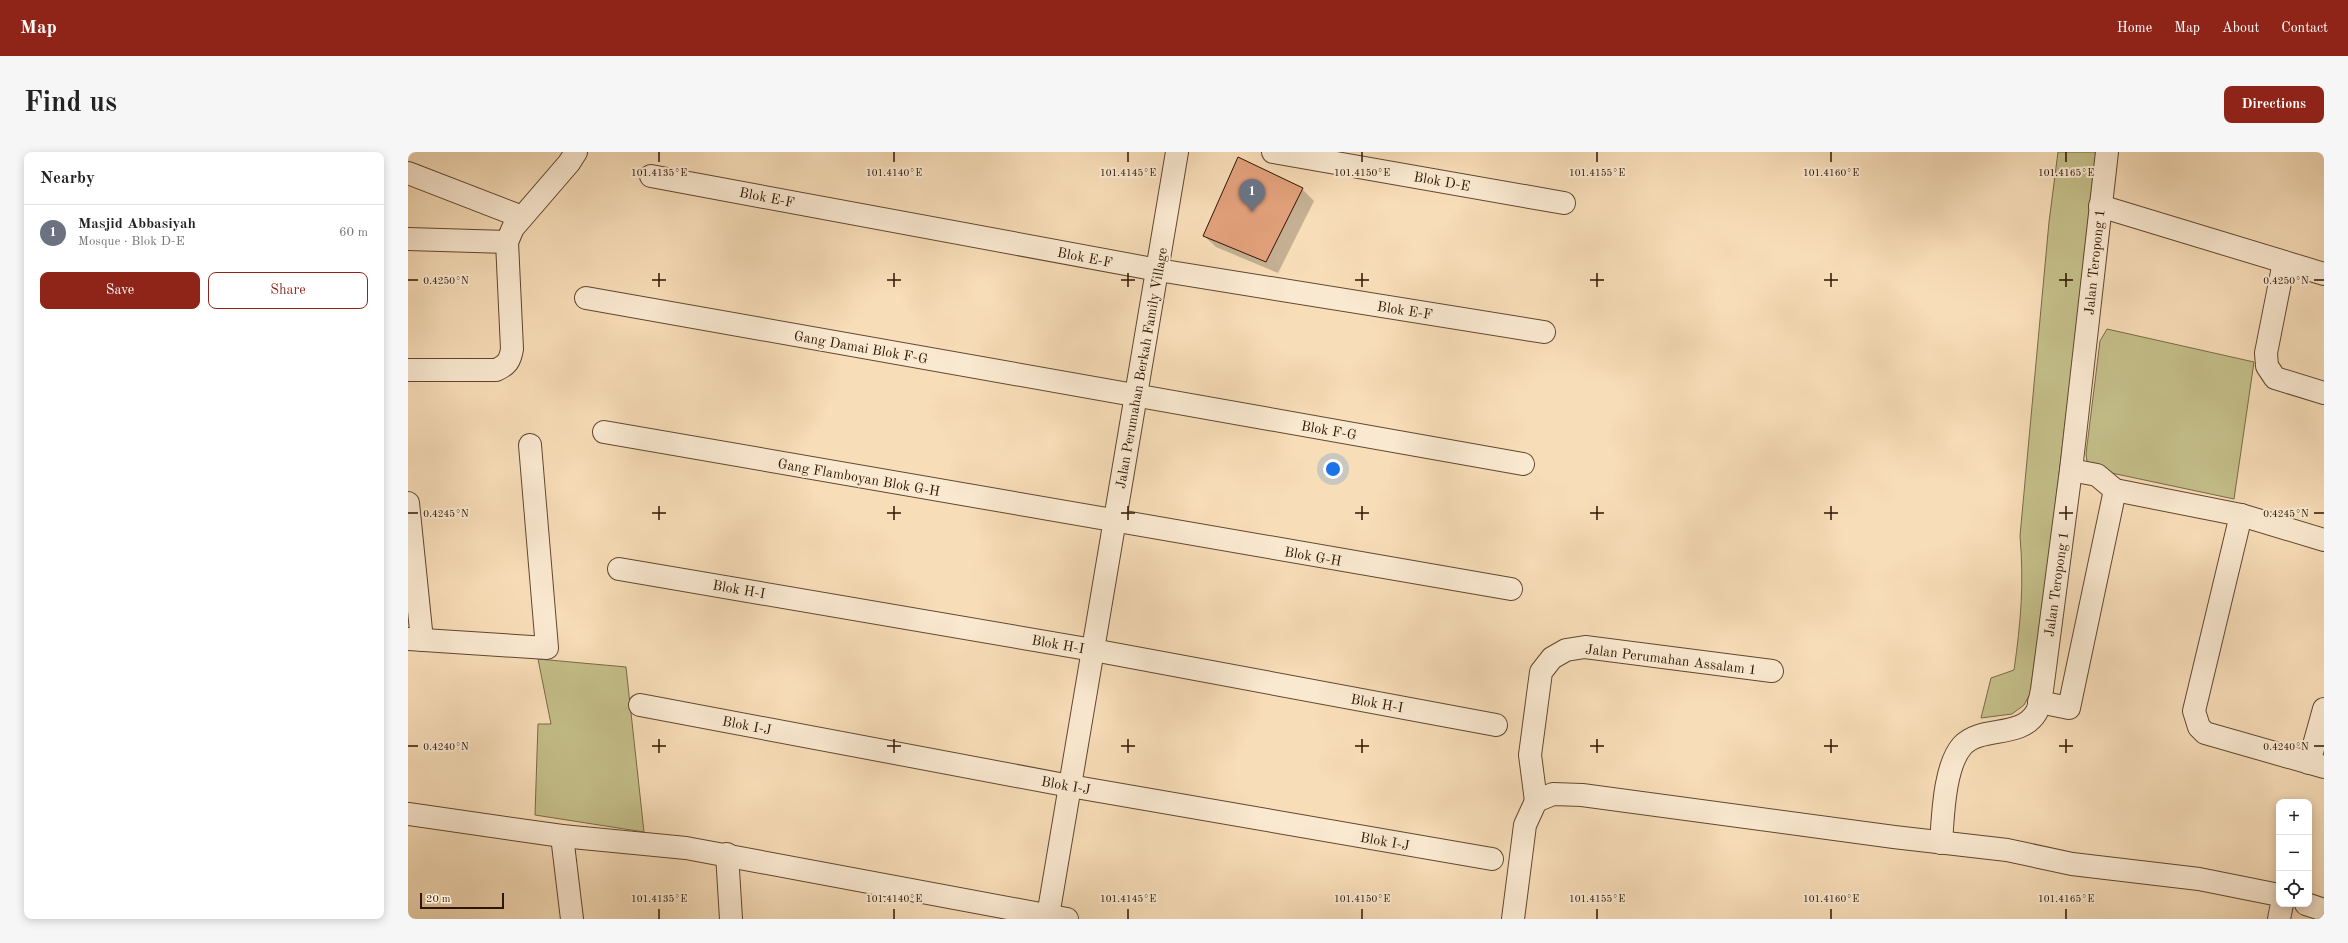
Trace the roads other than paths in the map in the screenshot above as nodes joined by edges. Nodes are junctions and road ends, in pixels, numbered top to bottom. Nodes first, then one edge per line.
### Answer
1 (576, 152) edge
2 (1177, 152) edge
3 (1273, 152) edge
4 (2107, 152) edge
5 (408, 173) edge
6 (651, 176) dead end
7 (1564, 202) dead end
8 (2100, 206) junction
9 (522, 217) junction
10 (408, 239) edge
11 (507, 242) junction
12 (2284, 262) junction
13 (1158, 270) junction
14 (2324, 274) edge
15 (586, 298) dead end
16 (1544, 332) dead end
17 (408, 370) edge
18 (2324, 393) edge
19 (1136, 396) junction
20 (604, 432) dead end
21 (530, 445) dead end
22 (1523, 464) dead end
23 (2071, 470) junction
24 (2116, 490) junction
25 (408, 508) edge
26 (2241, 515) junction
27 (1115, 522) junction
28 (2324, 540) edge
29 (619, 569) dead end
30 (1511, 589) dead end
31 (415, 640) edge
32 (1093, 650) junction
33 (1772, 671) dead end
34 (2039, 702) junction
35 (640, 705) dead end
36 (2324, 709) edge
37 (1496, 725) dead end
38 (2317, 765) edge
39 (1070, 786) junction
40 (1536, 800) junction
41 (408, 814) edge
42 (562, 836) junction
43 (1941, 843) junction
44 (727, 854) junction
45 (1492, 859) dead end
46 (2276, 894) edge
47 (2312, 906) edge
48 (2281, 907) edge
49 (2324, 910) edge
50 (1057, 918) edge
51 (572, 919) edge
52 (730, 919) edge
53 (1513, 919) edge
54 (2279, 919) edge

1 - 9 street
2 - 13 street, Jalan Perumahan Berkah Family Village
3 - 7 street, Blok D-E
4 - 8 street, Jalan Teropong 1
5 - 9 street
6 - 13 street, Blok E-F
8 - 12 street
8 - 23 street, Jalan Teropong 1
9 - 11 street
10 - 11 street
11 - 17 street
12 - 14 street
12 - 18 street
13 - 16 street, Blok E-F
13 - 19 street, Jalan Perumahan Berkah Family Village
15 - 19 street, Gang Damai Blok F-G
19 - 22 street, Blok F-G
19 - 27 street, Jalan Perumahan Berkah Family Village
20 - 27 street, Gang Flamboyan Blok G-H
21 - 31 street
23 - 24 street
23 - 34 street, Jalan Teropong 1
24 - 26 street
24 - 34 street
25 - 31 street
26 - 28 street
26 - 38 street
27 - 30 street, Blok G-H
27 - 32 street, Jalan Perumahan Berkah Family Village
29 - 32 street, Blok H-I
32 - 37 street, Blok H-I
32 - 39 street, Jalan Perumahan Berkah Family Village
33 - 40 street, Jalan Perumahan Assalam 1
34 - 43 street, Jalan Teropong 1
35 - 39 street, Blok I-J
36 - 38 street
39 - 45 street, Blok I-J
39 - 50 street, Jalan Perumahan Berkah Family Village
40 - 43 street
40 - 53 street
41 - 42 street
42 - 44 street
42 - 51 street
43 - 46 street
44 - 50 street
44 - 52 street
47 - 49 street
48 - 54 street

